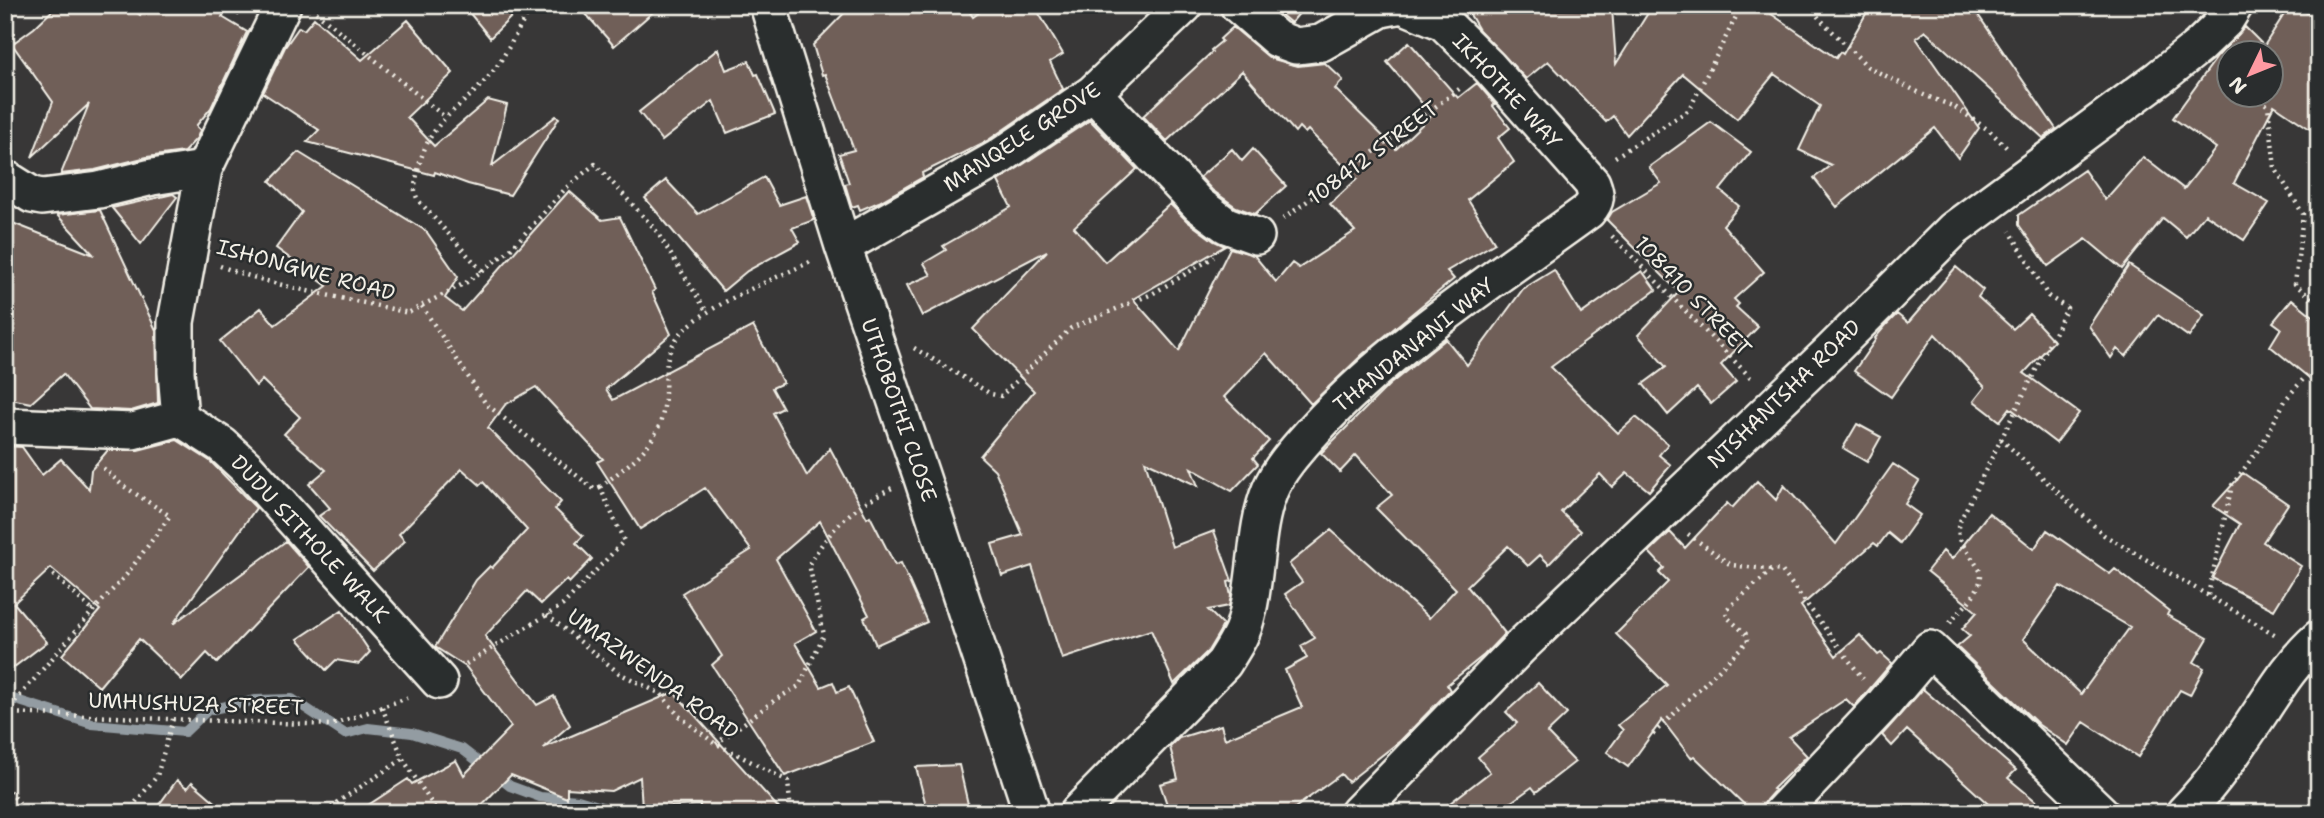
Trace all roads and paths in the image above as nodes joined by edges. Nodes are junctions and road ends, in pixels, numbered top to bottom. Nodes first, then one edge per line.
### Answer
1 (283, 5) edge
2 (307, 5) edge
3 (534, 5) edge
4 (1185, 5) edge
5 (1238, 5) edge
6 (1742, 5) edge
7 (1810, 5) edge
8 (2235, 5) edge
9 (771, 7) edge
10 (1489, 67) junction
11 (1093, 93) junction
12 (2268, 108) edge
13 (445, 117) junction
14 (204, 169) junction
15 (2032, 171) junction
16 (1586, 176) junction
17 (5, 178) edge
18 (1992, 201) junction
19 (1588, 211) junction
20 (1256, 236) junction
21 (843, 246) junction
22 (189, 254) junction
23 (482, 271) junction
24 (2319, 305) edge
25 (422, 306) junction
26 (707, 312) junction
27 (913, 347) dead end
28 (2319, 361) edge
29 (1775, 403) junction
30 (180, 418) junction
31 (5, 426) edge
32 (71, 428) junction
33 (2001, 439) junction
34 (921, 475) junction
35 (600, 486) junction
36 (1667, 507) junction
37 (1773, 569) junction
38 (53, 575) dead end
39 (2208, 595) junction
40 (93, 611) junction
41 (547, 615) junction
42 (2311, 645) edge
43 (1930, 649) junction
44 (439, 681) junction
45 (1883, 705) junction
46 (382, 707) junction
47 (6, 713) edge
48 (173, 719) junction
49 (1653, 734) dead end
50 (716, 744) junction
51 (403, 759) junction
52 (5, 786) edge
53 (28, 813) edge
54 (127, 813) edge
55 (327, 813) edge
56 (439, 813) edge
57 (791, 813) edge
58 (1032, 813) edge
59 (1077, 813) edge
60 (1358, 813) edge
61 (1781, 813) edge
62 (2101, 813) edge
63 (2184, 813) edge

1 - 14 street
2 - 13 path
3 - 13 path
4 - 11 street, MANQELE GROVE
5 - 10 street, IKHOTHE WAY
6 - 16 path
7 - 15 path
8 - 15 street, NTSHANTSHA ROAD
9 - 21 street, UTHOBOTHI CLOSE
10 - 16 street, IKHOTHE WAY
10 - 20 path, 108412 STREET
11 - 20 street
11 - 21 street, MANQELE GROVE
12 - 24 path
13 - 23 path
14 - 17 street
14 - 22 street
15 - 18 street, NTSHANTSHA ROAD
16 - 19 street
18 - 29 street, NTSHANTSHA ROAD
18 - 33 path
19 - 29 path, 108410 STREET
19 - 59 street, THANDANANI WAY
20 - 27 path, 108412 STREET
21 - 26 path
21 - 34 street, UTHOBOTHI CLOSE
22 - 25 path, ISHONGWE ROAD
22 - 30 street
23 - 25 path, ISHONGWE ROAD
23 - 26 path, ISHONGWE ROAD
25 - 35 path
26 - 35 path
28 - 39 path
29 - 36 street, NTSHANTSHA ROAD
30 - 32 street
30 - 44 street, DUDU SITHOLE WALK
31 - 32 street
32 - 40 path
33 - 39 path
33 - 43 path
34 - 50 path
34 - 58 street, UTHOBOTHI CLOSE
35 - 41 path, UMHUSHUZA STREET
36 - 37 path
36 - 60 street, NTSHANTSHA ROAD
37 - 45 path
37 - 49 path
38 - 40 path
39 - 42 path
40 - 47 path
41 - 44 path, UMHUSHUZA STREET
41 - 50 path, UMAZWENDA ROAD
42 - 63 street
43 - 45 street
43 - 62 street
44 - 46 path, UMHUSHUZA STREET
45 - 61 street
46 - 48 path, UMHUSHUZA STREET
46 - 51 path
47 - 48 path, UMHUSHUZA STREET
48 - 54 path
50 - 57 path, UMAZWENDA ROAD
51 - 55 path
51 - 56 path
52 - 53 path

